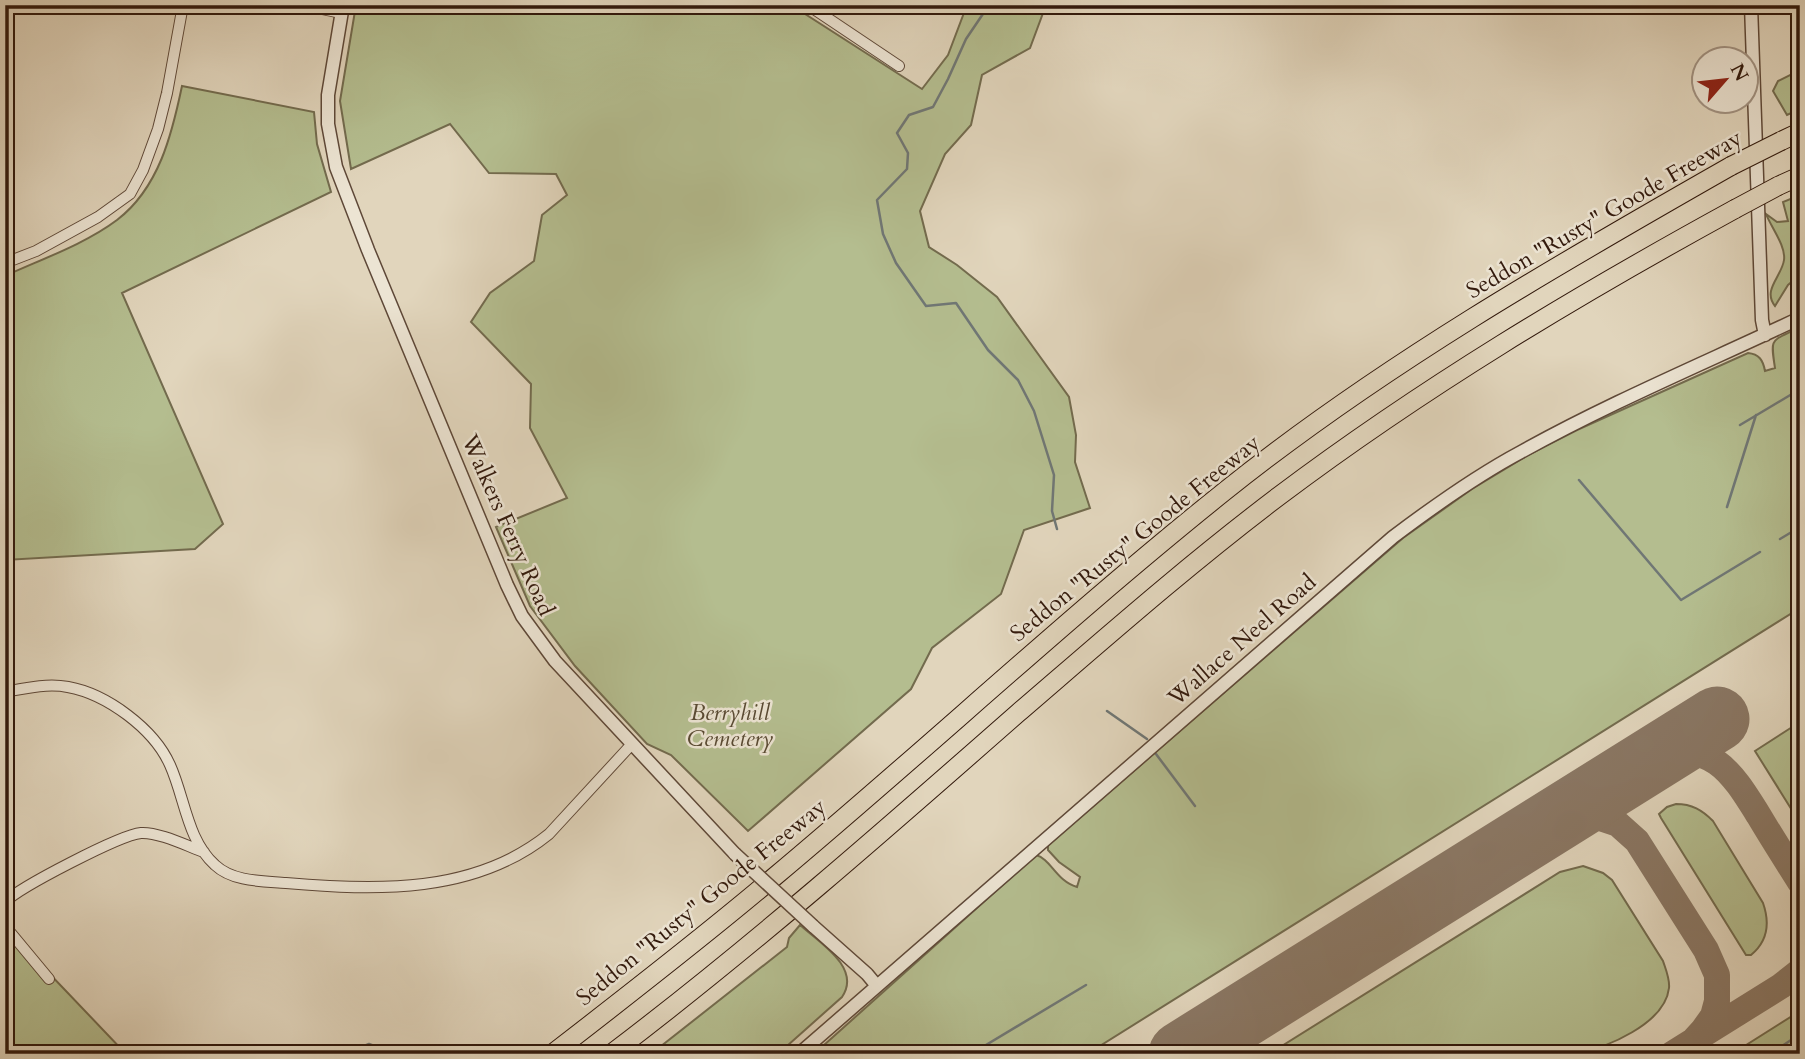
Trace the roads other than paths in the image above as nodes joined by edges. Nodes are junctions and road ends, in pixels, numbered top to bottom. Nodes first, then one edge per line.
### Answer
1 (183, 5) edge
2 (303, 5) edge
3 (808, 5) edge
4 (1751, 5) edge
5 (342, 9) edge
6 (899, 66) dead end
7 (1800, 132) edge
8 (1800, 176) edge
9 (5, 262) edge
10 (1800, 318) edge
11 (1765, 335) junction
12 (5, 692) edge
13 (631, 745) junction
14 (204, 852) junction
15 (5, 902) edge
16 (5, 926) edge
17 (49, 979) dead end
18 (877, 986) junction
19 (552, 1054) edge
20 (611, 1054) edge
21 (799, 1054) edge

1 - 9 street
2 - 5 street
3 - 6 street
4 - 11 street
5 - 13 street, Walkers Ferry Road
7 - 19 highway, Seddon "Rusty" Goode Freeway, bridge
8 - 20 highway, bridge
10 - 11 street, Wallace Neel Road
11 - 18 street, Wallace Neel Road
12 - 14 street
13 - 14 street
13 - 18 street, Walkers Ferry Road, bridge
14 - 15 street
16 - 17 street
18 - 21 street, Wallace Neel Road

